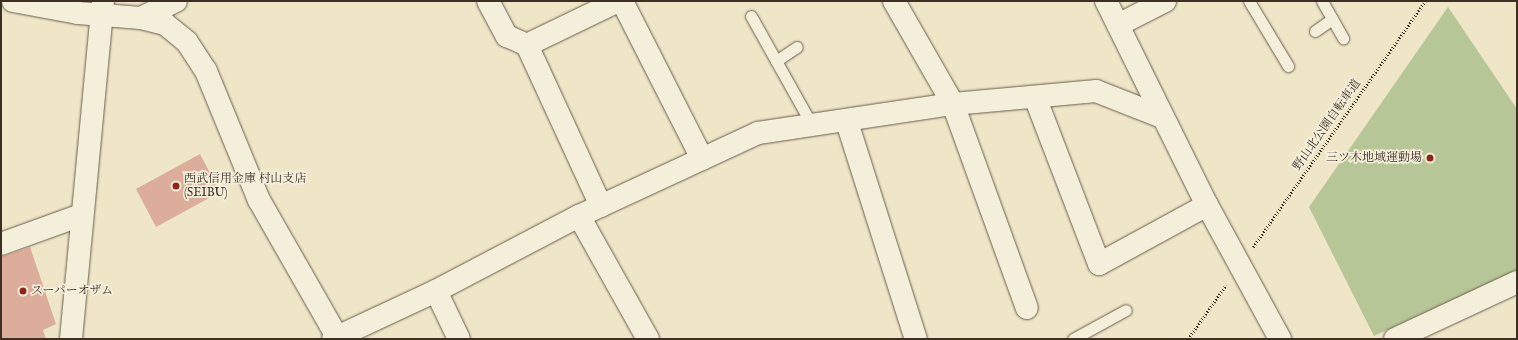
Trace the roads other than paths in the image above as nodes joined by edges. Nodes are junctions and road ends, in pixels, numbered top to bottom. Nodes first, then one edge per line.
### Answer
1 (13, 1) edge
2 (176, 1) edge
3 (488, 1) edge
4 (618, 1) edge
5 (622, 1) edge
6 (894, 1) edge
7 (1106, 1) edge
8 (1165, 1) edge
9 (1248, 1) edge
10 (1322, 1) edge
11 (103, 7) edge
12 (752, 16) dead end
13 (141, 18) junction
14 (1332, 19) junction
15 (1118, 25) junction
16 (1315, 31) dead end
17 (1343, 38) dead end
18 (527, 45) junction
19 (797, 47) dead end
20 (776, 61) junction
21 (1288, 66) dead end
22 (1035, 97) junction
23 (952, 104) junction
24 (1162, 117) junction
25 (847, 122) junction
26 (812, 125) junction
27 (702, 159) junction
28 (1207, 205) junction
29 (601, 206) junction
30 (81, 216) junction
31 (579, 216) junction
32 (1, 244) edge
33 (1517, 282) edge
34 (436, 291) junction
35 (1026, 308) dead end
36 (1126, 310) dead end
37 (335, 338) edge
38 (71, 339) edge
39 (459, 339) edge
40 (648, 339) edge
41 (916, 339) edge
42 (1073, 339) edge
43 (1280, 339) edge
44 (1395, 339) edge

1 - 11 street
2 - 13 street
3 - 18 street
4 - 18 street
5 - 27 street
6 - 23 street
7 - 15 street
8 - 15 street
9 - 21 lane
10 - 14 lane
11 - 13 street
11 - 30 street
12 - 20 lane
13 - 37 street
14 - 16 lane
14 - 17 lane
15 - 24 street
18 - 29 street
19 - 20 lane
20 - 26 lane
22 - 23 street
22 - 24 street
22 - 28 street
23 - 25 street
23 - 35 street
24 - 28 street
25 - 26 street
25 - 41 street
26 - 27 street
27 - 29 street
28 - 43 street
29 - 31 street
30 - 32 street
30 - 38 street
31 - 34 street
31 - 40 street
33 - 44 street
34 - 37 street
34 - 39 street
36 - 42 lane

